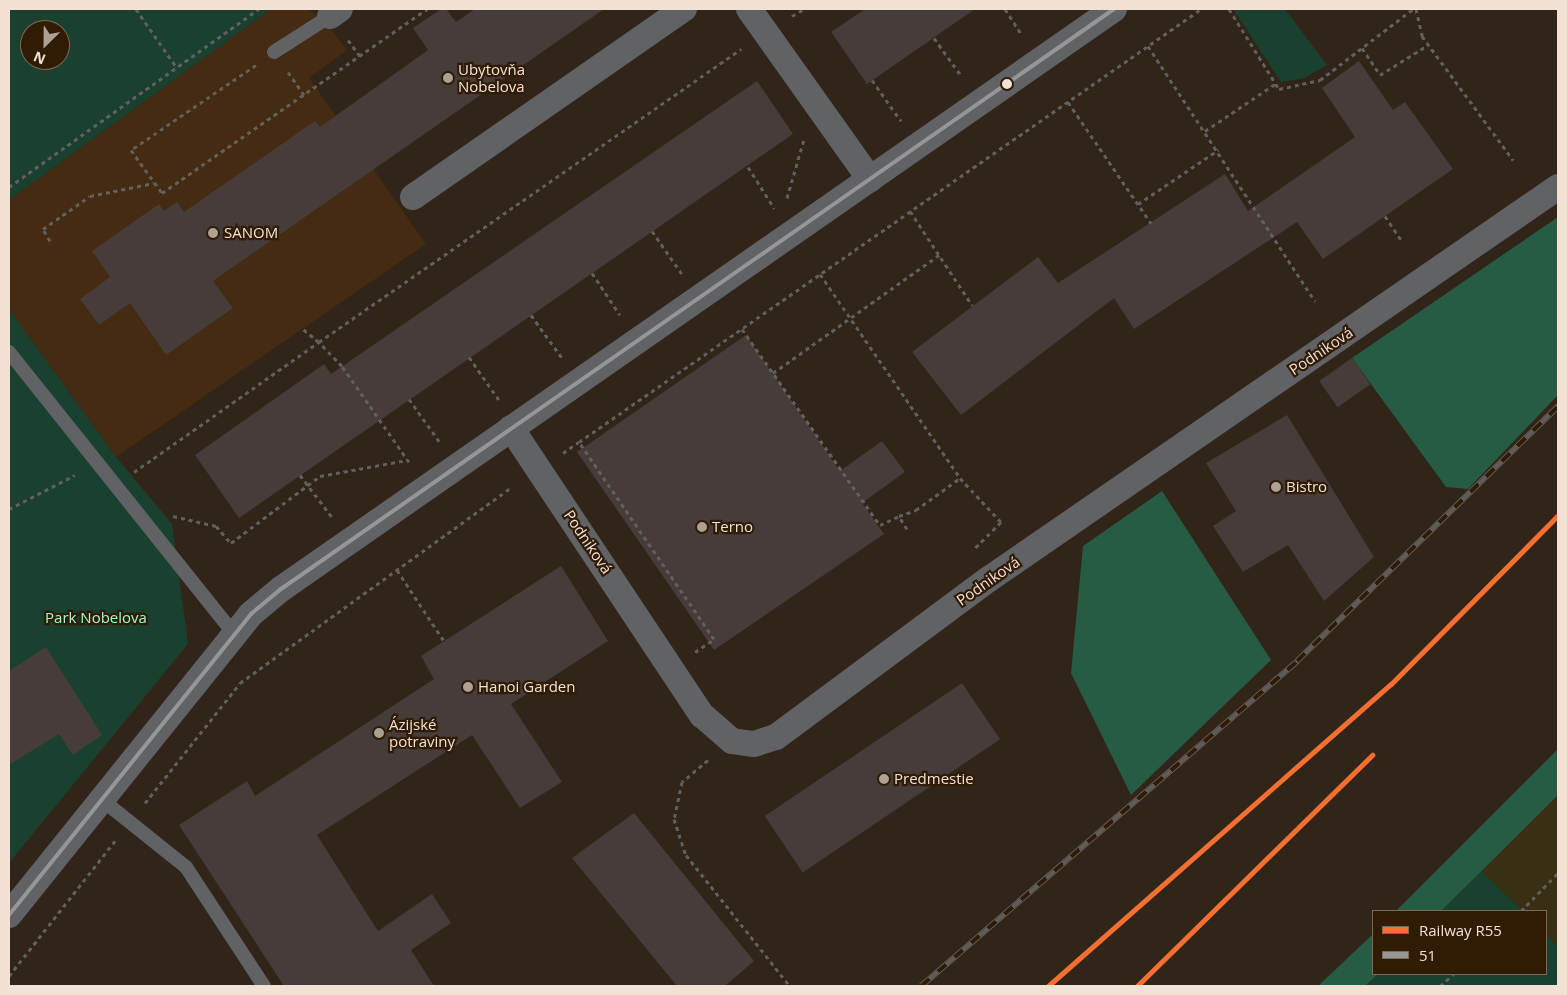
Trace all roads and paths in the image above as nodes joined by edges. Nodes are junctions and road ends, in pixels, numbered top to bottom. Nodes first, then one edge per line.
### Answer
1 (136, 9) edge
2 (259, 9) edge
3 (427, 9) edge
4 (749, 9) edge
5 (1005, 9) edge
6 (1114, 9) edge
7 (1201, 9) edge
8 (1229, 9) edge
9 (1414, 9) edge
10 (335, 12) edge
11 (668, 13) edge
12 (766, 32) junction
13 (934, 38) dead end
14 (1026, 40) dead end
15 (1428, 45) junction
16 (1148, 46) junction
17 (1362, 48) junction
18 (274, 52) junction
19 (177, 68) junction
20 (872, 80) dead end
21 (965, 82) dead end
22 (1275, 84) junction
23 (304, 95) junction
24 (1068, 102) junction
25 (906, 127) dead end
26 (1205, 131) junction
27 (804, 139) dead end
28 (1218, 150) junction
29 (1513, 160) dead end
30 (748, 167) dead end
31 (870, 179) junction
32 (154, 183) junction
33 (9, 187) edge
34 (1558, 187) edge
35 (413, 197) dead end
36 (786, 204) dead end
37 (1138, 204) junction
38 (910, 212) junction
39 (1385, 216) dead end
40 (779, 217) dead end
41 (1151, 223) dead end
42 (652, 231) dead end
43 (1401, 240) dead end
44 (50, 241) dead end
45 (940, 255) junction
46 (592, 273) dead end
47 (820, 274) junction
48 (685, 279) dead end
49 (1315, 301) dead end
50 (972, 305) dead end
51 (531, 315) dead end
52 (850, 318) junction
53 (623, 320) dead end
54 (303, 329) dead end
55 (742, 329) junction
56 (319, 342) junction
57 (9, 352) edge
58 (469, 357) dead end
59 (565, 362) dead end
60 (773, 373) junction
61 (409, 399) dead end
62 (507, 416) junction
63 (579, 442) junction
64 (443, 448) dead end
65 (407, 460) junction
66 (98, 464) junction
67 (414, 469) dead end
68 (539, 469) junction
69 (300, 475) dead end
70 (960, 478) junction
71 (115, 485) junction
72 (308, 486) junction
73 (132, 506) junction
74 (9, 509) edge
75 (899, 516) junction
76 (338, 525) dead end
77 (907, 529) dead end
78 (973, 551) dead end
79 (397, 570) junction
80 (236, 636) junction
81 (714, 639) dead end
82 (444, 641) dead end
83 (240, 682) dead end
84 (732, 741) junction
85 (101, 799) junction
86 (1558, 873) edge
87 (1522, 910) edge
88 (9, 915) edge
89 (1453, 975) edge
90 (264, 986) edge
91 (790, 986) edge
92 (1440, 986) edge

1 - 19 path
2 - 19 path
3 - 23 path
4 - 12 street
5 - 14 path
6 - 31 street
7 - 16 path
8 - 22 path
9 - 15 path
9 - 17 path
10 - 18 lane
11 - 35 street
12 - 31 street
12 - 56 path
13 - 21 path
15 - 17 path
15 - 29 path
16 - 24 path
16 - 26 path
17 - 22 path
18 - 23 path
18 - 32 path
19 - 33 path
20 - 25 path
22 - 26 path
23 - 32 path
24 - 37 path
24 - 38 path
26 - 28 path
27 - 36 path
28 - 37 path
28 - 49 path
30 - 40 path
31 - 62 street
32 - 44 path
34 - 84 street, Podniková
37 - 41 path
38 - 45 path
38 - 47 path
39 - 43 path
42 - 48 path
45 - 50 path
45 - 52 path
46 - 53 path
47 - 52 path
47 - 55 path
51 - 59 path
52 - 60 path
52 - 70 path
54 - 56 path
55 - 60 path
55 - 63 path
56 - 65 path
56 - 71 path
57 - 66 lane
58 - 62 path
60 - 75 path
61 - 64 path
62 - 68 street, Podniková
62 - 80 street
63 - 68 path
63 - 81 path
65 - 67 path
65 - 72 path
66 - 71 lane
66 - 74 path
68 - 79 path
68 - 84 street, Podniková
69 - 72 path
70 - 75 path
70 - 78 path
71 - 73 lane
72 - 73 path
72 - 76 path
73 - 80 lane
75 - 77 path
79 - 82 path
79 - 83 path
80 - 85 street
84 - 91 path
85 - 88 street
85 - 90 lane
86 - 87 path
89 - 92 path

